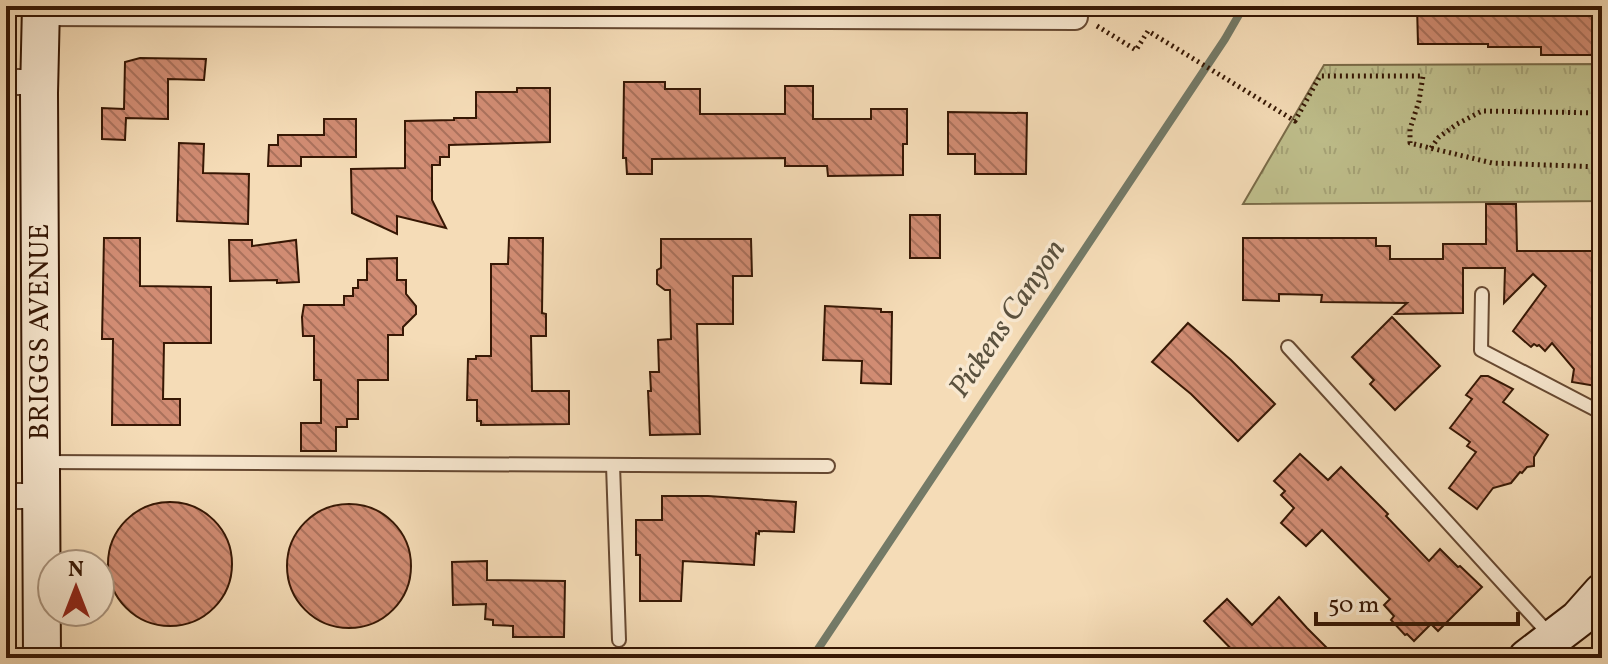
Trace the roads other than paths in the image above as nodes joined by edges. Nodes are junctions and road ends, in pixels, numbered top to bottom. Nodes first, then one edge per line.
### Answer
1 (41, 10) edge
2 (616, 11) edge
3 (1075, 17) road end
4 (22, 82) edge
5 (1482, 294) dead end
6 (1288, 347) dead end
7 (1602, 413) edge
8 (613, 465) junction
9 (828, 466) dead end
10 (41, 479) junction
11 (6, 496) edge
12 (1602, 592) edge
13 (619, 640) dead end
14 (1540, 648) edge
15 (42, 658) edge

1 - 2 street
1 - 4 street, BRIGGS AVENUE
2 - 3 street
4 - 10 street, BRIGGS AVENUE
5 - 7 lane
6 - 14 lane
8 - 9 lane
8 - 10 lane
8 - 13 lane
10 - 11 street
10 - 15 street, BRIGGS AVENUE
12 - 14 street

